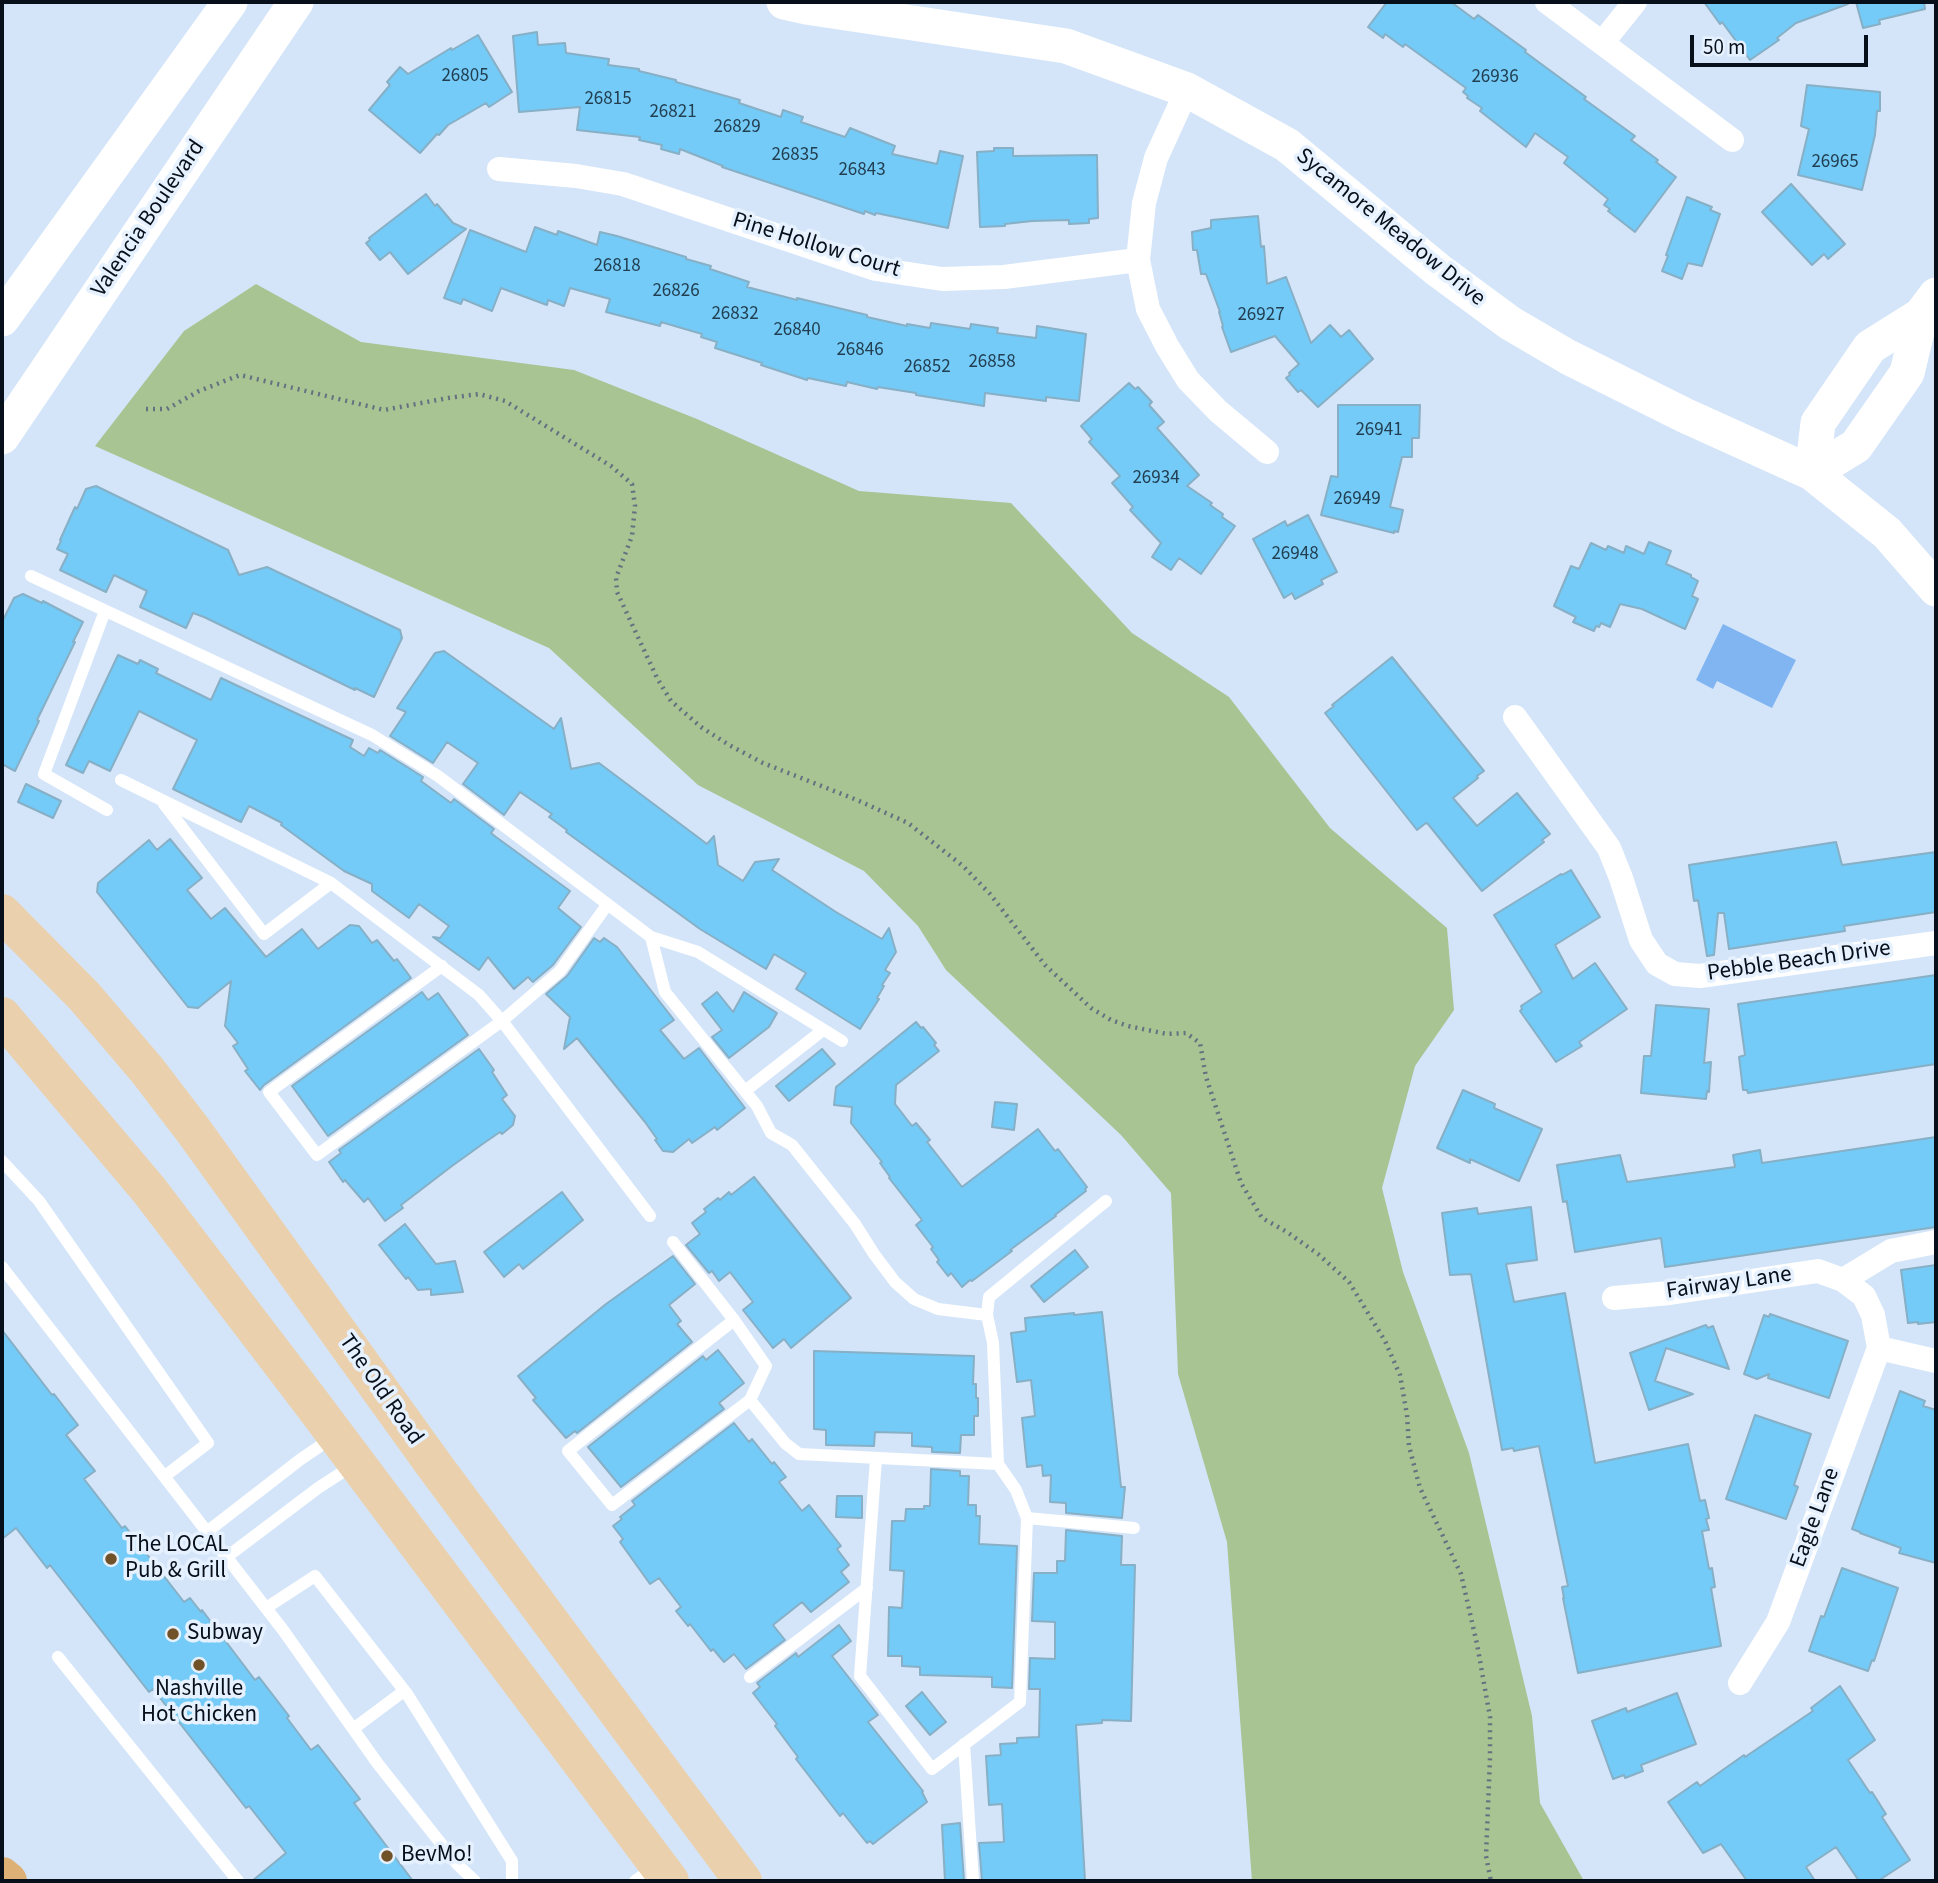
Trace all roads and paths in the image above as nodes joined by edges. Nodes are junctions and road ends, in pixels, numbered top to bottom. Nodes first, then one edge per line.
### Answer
1 (230, 2) edge
2 (296, 2) edge
3 (784, 2) edge
4 (1547, 2) edge
5 (1635, 2) edge
6 (1602, 43) junction
7 (1187, 90) junction
8 (1732, 140) dead end
9 (499, 169) dead end
10 (1138, 260) junction
11 (1931, 312) edge
12 (2, 319) edge
13 (146, 409) dead end
14 (2, 437) edge
15 (1267, 452) dead end
16 (1812, 473) junction
17 (31, 576) dead end
18 (1936, 589) edge
19 (105, 611) junction
20 (1516, 717) dead end
21 (121, 780) dead end
22 (161, 800) junction
23 (107, 810) dead end
24 (331, 883) junction
25 (607, 905) junction
26 (2, 913) edge
27 (651, 937) junction
28 (1936, 943) edge
29 (442, 966) junction
30 (502, 1021) junction
31 (8, 1028) edge
32 (823, 1030) junction
33 (842, 1041) dead end
34 (746, 1091) junction
35 (2, 1161) edge
36 (1106, 1201) dead end
37 (650, 1216) dead end
38 (673, 1242) dead end
39 (1936, 1242) edge
40 (2, 1267) edge
41 (1843, 1280) junction
42 (1614, 1298) dead end
43 (987, 1315) junction
44 (734, 1320) junction
45 (1879, 1348) junction
46 (1936, 1361) edge
47 (750, 1399) junction
48 (346, 1450) junction
49 (876, 1459) junction
50 (998, 1464) junction
51 (165, 1476) junction
52 (1027, 1518) junction
53 (1134, 1528) dead end
54 (208, 1531) junction
55 (228, 1556) junction
56 (867, 1588) junction
57 (267, 1608) junction
58 (58, 1657) dead end
59 (750, 1677) dead end
60 (1740, 1683) dead end
61 (404, 1691) junction
62 (353, 1730) junction
63 (964, 1744) junction
64 (2, 1876) edge
65 (654, 1876) edge
66 (8, 1881) edge
67 (239, 1881) edge
68 (475, 1881) edge
69 (512, 1881) edge
70 (743, 1881) edge
71 (973, 1881) edge
72 (1491, 1881) edge

1 - 12 street
2 - 14 street, Valencia Boulevard
3 - 7 street, Sycamore Meadow Drive
4 - 6 street
5 - 6 street
6 - 8 street
7 - 10 street
7 - 16 street, Sycamore Meadow Drive
9 - 10 street, Pine Hollow Court
10 - 15 street
11 - 16 street
13 - 72 path
16 - 18 street, Sycamore Meadow Drive
17 - 19 lane
19 - 23 lane
19 - 25 lane
20 - 28 street, Pebble Beach Drive
21 - 22 lane
22 - 24 lane
22 - 24 lane
24 - 29 lane
25 - 27 lane
25 - 30 lane
26 - 70 main road, The Old Road
27 - 32 lane
27 - 34 lane
29 - 30 lane
29 - 30 lane
30 - 37 lane
31 - 48 main road
32 - 33 lane
32 - 34 lane
34 - 43 lane
35 - 51 lane
36 - 43 lane
38 - 44 lane
39 - 41 street
40 - 51 lane
41 - 42 street, Fairway Lane
41 - 45 street
43 - 50 lane
44 - 47 lane
44 - 47 lane
45 - 46 street
45 - 60 street, Eagle Lane
47 - 49 lane
48 - 54 lane
48 - 55 lane
48 - 65 main road
49 - 50 lane
49 - 56 lane
50 - 52 lane
51 - 54 lane
52 - 53 lane
52 - 63 lane
54 - 55 lane
55 - 57 lane
56 - 59 lane
56 - 63 lane
57 - 61 lane
57 - 62 lane
58 - 67 lane
61 - 62 lane
61 - 69 lane
62 - 68 lane
63 - 71 lane
64 - 66 highway

